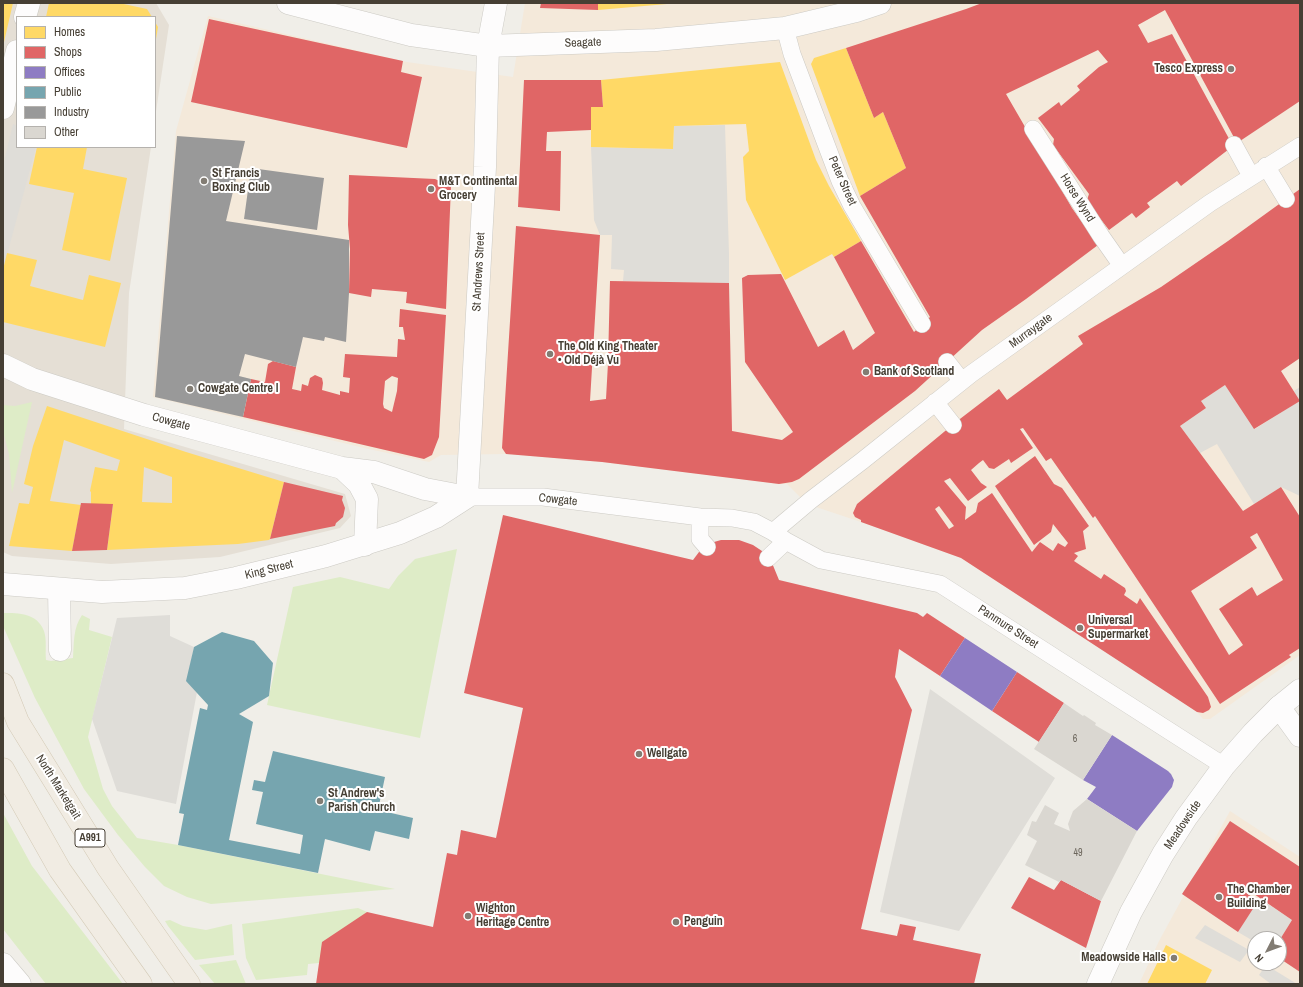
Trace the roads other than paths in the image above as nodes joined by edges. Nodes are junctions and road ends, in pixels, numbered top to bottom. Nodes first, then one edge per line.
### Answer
1 (29, 3) edge
2 (288, 3) edge
3 (496, 3) edge
4 (880, 3) edge
5 (25, 16) edge
6 (785, 28) junction
7 (488, 46) junction
8 (16, 55) edge
9 (3, 108) edge
10 (1033, 130) dead end
11 (1234, 145) dead end
12 (1300, 146) edge
13 (1266, 166) junction
14 (1251, 176) junction
15 (1286, 199) dead end
16 (1122, 266) junction
17 (922, 324) dead end
18 (947, 362) dead end
19 (3, 365) edge
20 (962, 381) junction
21 (935, 402) junction
22 (953, 425) dead end
23 (342, 468) junction
24 (467, 497) junction
25 (700, 516) junction
26 (779, 536) junction
27 (366, 545) junction
28 (707, 547) dead end
29 (768, 558) dead end
30 (3, 584) edge
31 (59, 589) junction
32 (60, 650) dead end
33 (3, 684) edge
34 (1300, 690) edge
35 (1279, 707) junction
36 (1300, 736) edge
37 (1224, 766) junction
38 (3, 769) edge
39 (3, 964) edge
40 (20, 984) edge
41 (141, 984) edge
42 (189, 984) edge
43 (1098, 984) edge

1 - 5 street
2 - 7 street, Seagate
3 - 7 street, St Andrews Street
4 - 6 street, Seagate
6 - 7 street, Seagate
6 - 17 street, Peter Street
7 - 24 street, St Andrews Street
8 - 9 street
10 - 16 street, Horse Wynd
11 - 14 street
12 - 13 street, Murraygate
13 - 14 street, Murraygate
13 - 15 street
14 - 16 street, Murraygate
16 - 20 street, Murraygate
18 - 20 street
19 - 23 street, Cowgate
20 - 21 street, Murraygate
21 - 22 street
21 - 26 street, Murraygate
23 - 24 street, Cowgate
23 - 27 street, Cowgate
24 - 25 street, Cowgate
24 - 27 street, King Street
25 - 26 street, Cowgate
25 - 28 street
26 - 29 street, Murraygate
26 - 37 street, Panmure Street
27 - 31 street, King Street
30 - 31 street, King Street
31 - 32 street
33 - 42 main road, North Marketgait / A991
34 - 35 street, Meadowside
35 - 36 street
35 - 37 street, Meadowside
37 - 43 street, Meadowside
38 - 41 main road
39 - 40 street

